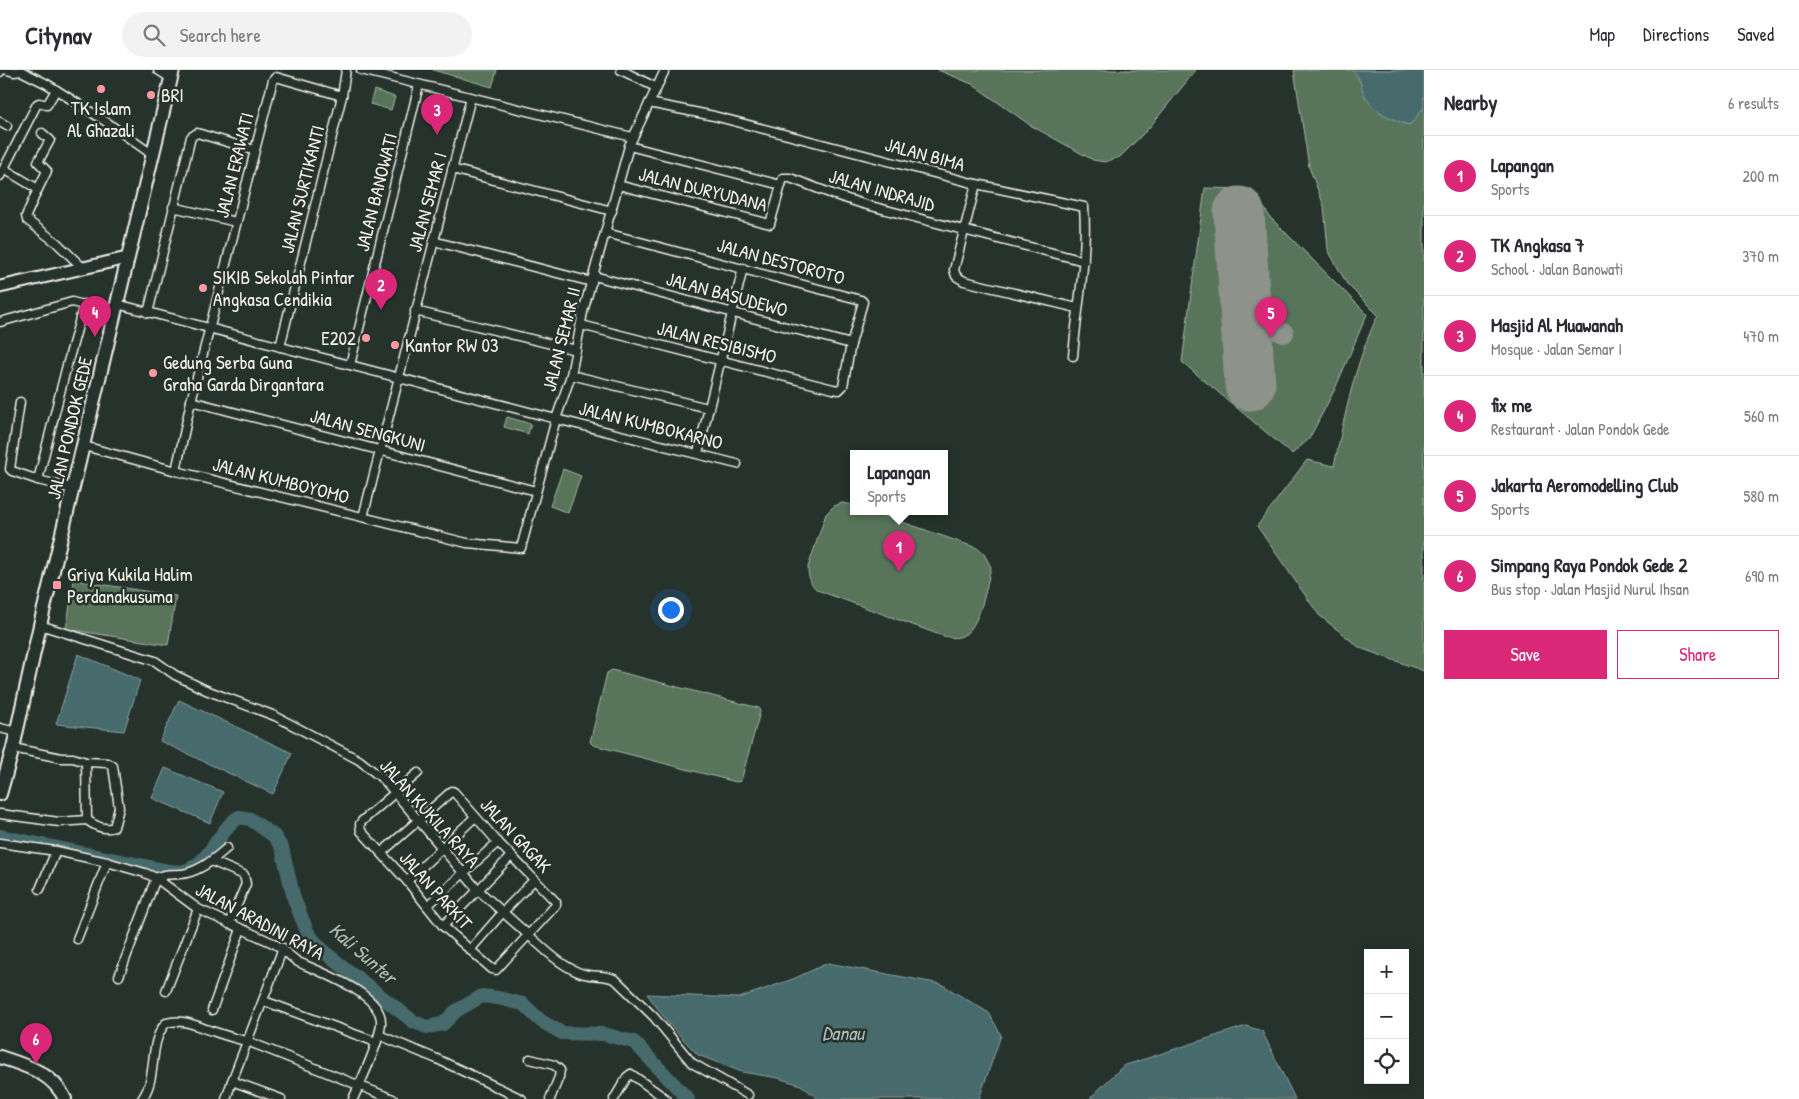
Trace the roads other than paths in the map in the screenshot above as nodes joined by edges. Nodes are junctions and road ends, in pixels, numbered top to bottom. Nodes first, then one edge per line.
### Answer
1 (7, 70) edge
2 (158, 70) edge
3 (346, 70) edge
4 (361, 70) edge
5 (621, 70) edge
6 (665, 70) edge
7 (172, 74) edge
8 (419, 85) junction
9 (656, 88) junction
10 (56, 90) junction
11 (342, 96) junction
12 (471, 98) junction
13 (649, 103) junction
14 (42, 133) dead end
15 (632, 137) junction
16 (629, 146) junction
17 (254, 150) junction
18 (153, 155) junction
19 (452, 169) junction
20 (2, 173) edge
21 (976, 184) junction
22 (618, 185) junction
23 (781, 185) junction
24 (38, 189) junction
25 (173, 206) junction
26 (612, 211) junction
27 (236, 222) junction
28 (965, 231) junction
29 (606, 233) junction
30 (433, 241) junction
31 (1084, 261) junction
32 (124, 262) junction
33 (82, 267) junction
34 (743, 268) junction
35 (593, 279) junction
36 (0, 287) edge
37 (84, 304) junction
38 (1077, 308) junction
39 (116, 309) junction
40 (416, 311) junction
41 (148, 312) junction
42 (731, 312) junction
43 (0, 322) edge
44 (581, 325) junction
45 (209, 329) junction
46 (852, 344) junction
47 (280, 347) junction
48 (576, 350) junction
49 (1073, 356) dead end
50 (719, 360) junction
51 (350, 365) junction
52 (570, 375) junction
53 (398, 378) junction
54 (843, 386) joint
55 (191, 401) junction
56 (20, 402) dead end
57 (708, 408) junction
58 (556, 419) junction
59 (84, 446) junction
60 (380, 451) junction
61 (698, 453) junction
62 (737, 464) dead end
63 (176, 471) junction
64 (38, 480) junction
65 (74, 489) junction
66 (536, 491) junction
67 (363, 517) junction
68 (521, 548) joint
69 (40, 625) junction
70 (0, 728) edge
71 (16, 732) junction
72 (12, 748) junction
73 (86, 762) junction
74 (418, 772) dead end
75 (395, 793) junction
76 (0, 794) edge
77 (0, 814) edge
78 (475, 817) junction
79 (87, 820) junction
80 (418, 820) junction
81 (498, 842) junction
82 (0, 843) edge
83 (442, 847) junction
84 (227, 848) dead end
85 (56, 851) junction
86 (381, 852) junction
87 (511, 856) junction
88 (211, 861) junction
89 (107, 862) junction
90 (463, 874) junction
91 (156, 878) junction
92 (534, 880) junction
93 (407, 881) junction
94 (477, 889) junction
95 (40, 890) dead end
96 (427, 906) junction
97 (198, 909) junction
98 (503, 912) junction
99 (229, 924) junction
100 (443, 926) junction
101 (241, 929) junction
102 (530, 936) junction
103 (77, 939) dead end
104 (283, 948) junction
105 (470, 950) junction
106 (119, 976) dead end
107 (166, 991) dead end
108 (264, 1001) junction
109 (212, 1010) dead end
110 (377, 1039) junction
111 (247, 1041) junction
112 (0, 1057) edge
113 (530, 1059) dead end
114 (232, 1081) junction
115 (359, 1086) junction
116 (748, 1095) dead end
117 (663, 1098) edge
118 (66, 1099) edge
119 (143, 1099) edge
120 (226, 1099) edge
121 (281, 1099) edge
122 (353, 1099) edge
123 (393, 1099) edge
124 (522, 1099) edge
125 (550, 1099) edge
126 (614, 1099) edge

1 - 10 street
2 - 7 street
3 - 11 street, JALAN SURTIKANTI
4 - 8 street
5 - 9 street
6 - 9 street
7 - 18 main road, JALAN PONDOK GEDE
8 - 12 street
8 - 51 street, JALAN BANOWATI
9 - 13 street
10 - 18 street
10 - 20 street
11 - 17 street, JALAN ERAWATI
11 - 47 street, JALAN SURTIKANTI
12 - 15 street
12 - 19 street, JALAN SEMAR I
13 - 15 street
13 - 21 street, JALAN BIMA
14 - 24 street
15 - 16 street, JALAN SEMAR II
16 - 22 street, JALAN SEMAR II
16 - 23 street, JALAN INDRAJID
17 - 25 street
17 - 27 street, JALAN ERAWATI
18 - 32 main road, JALAN PONDOK GEDE
19 - 26 street
19 - 30 street, JALAN SEMAR I
20 - 24 street
21 - 28 street
21 - 31 street, JALAN BIMA
22 - 23 street, JALAN DURYUDANA
22 - 26 street, JALAN SEMAR II
23 - 28 street, JALAN INDRAJID
24 - 33 street
25 - 27 street
25 - 41 street
26 - 29 street, JALAN SEMAR II
27 - 45 street, JALAN ERAWATI
28 - 31 street
28 - 38 street
29 - 34 street, JALAN DESTOROTO
29 - 35 street, JALAN SEMAR II
30 - 35 street, JALAN BASUDEWO
30 - 40 street, JALAN SEMAR I
31 - 38 street, JALAN BIMA
32 - 33 main road
32 - 39 main road, JALAN PONDOK GEDE
33 - 36 main road
34 - 42 street
34 - 46 street, JALAN DESTOROTO
35 - 42 street, JALAN BASUDEWO
35 - 44 street, JALAN SEMAR II
37 - 39 street, JALAN KUMBOKARNO
37 - 43 street, JALAN KUMBOKARNO
37 - 64 street
38 - 49 street, JALAN BIMA
39 - 41 street, JALAN KUMBOKARNO
39 - 59 main road, JALAN PONDOK GEDE
40 - 48 street
40 - 53 street, JALAN SEMAR I
41 - 45 street, JALAN KUMBOKARNO
42 - 46 street, JALAN BASUDEWO
42 - 50 street
44 - 48 street, JALAN SEMAR II
44 - 50 street, JALAN RESIBISMO
45 - 47 street, JALAN KUMBOKARNO
45 - 55 street
46 - 54 street, JALAN DESTOROTO
47 - 51 street, JALAN KUMBOKARNO
48 - 52 street, JALAN SEMAR II
50 - 54 street, JALAN RESIBISMO
50 - 57 street
51 - 53 street, JALAN KUMBOKARNO
52 - 57 street
52 - 58 street, JALAN SEMAR II
53 - 58 street, JALAN KUMBOKARNO
53 - 60 street, JALAN SEMAR I
55 - 60 street, JALAN SENGKUNI
55 - 63 street
56 - 64 street
57 - 61 street
58 - 61 street, JALAN KUMBOKARNO
58 - 66 street, JALAN SEMAR II
59 - 63 street, JALAN KUMBOYOMO
59 - 65 main road, JALAN PONDOK GEDE
60 - 66 street, JALAN SENGKUNI
60 - 67 street, JALAN SEMAR I
61 - 62 street, JALAN KUMBOKARNO
63 - 67 street, JALAN KUMBOYOMO
64 - 65 street
65 - 69 main road, JALAN PONDOK GEDE
66 - 68 street, JALAN SEMAR II
67 - 68 street, JALAN KUMBOYOMO
69 - 71 main road, JALAN PONDOK GEDE
69 - 75 street, JALAN KUKILA RAYA
70 - 71 street
71 - 72 main road, JALAN PONDOK GEDE
72 - 73 street
72 - 76 main road, JALAN PONDOK GEDE
73 - 79 street
73 - 79 street
74 - 75 street
75 - 80 street, JALAN KUKILA RAYA
75 - 86 street, JALAN PARKIT
77 - 79 street
78 - 80 street, JALAN GAGAK
78 - 81 street, JALAN GAGAK
78 - 83 street
80 - 83 street, JALAN KUKILA RAYA
80 - 86 street
81 - 87 street, JALAN GAGAK
81 - 90 street
82 - 85 street, JALAN ARADINI RAYA
83 - 90 street, JALAN KUKILA RAYA
83 - 93 street
84 - 88 street
85 - 89 street, JALAN ARADINI RAYA
85 - 95 street
86 - 93 street, JALAN PARKIT
87 - 92 street, JALAN GAGAK
87 - 94 street
88 - 91 street
88 - 99 street
89 - 91 street, JALAN ARADINI RAYA
89 - 103 street
90 - 94 street, JALAN KUKILA RAYA
90 - 96 street
91 - 97 street, JALAN ARADINI RAYA
91 - 106 street
92 - 98 street
92 - 102 street, JALAN GAGAK
93 - 96 street, JALAN PARKIT
94 - 98 street, JALAN KUKILA RAYA
94 - 100 street
96 - 100 street, JALAN PARKIT
97 - 99 street, JALAN ARADINI RAYA
97 - 107 street
98 - 102 street, JALAN KUKILA RAYA
98 - 105 street
99 - 101 street, JALAN ARADINI RAYA
100 - 105 street, JALAN PARKIT
101 - 104 street, JALAN ARADINI RAYA
101 - 109 street
102 - 105 street, JALAN PARKIT
102 - 116 street, JALAN KUKILA RAYA
104 - 108 street
104 - 110 street, JALAN ARADINI RAYA
108 - 110 street
108 - 111 street
110 - 115 street, JALAN ARADINI RAYA
110 - 124 street
111 - 114 street
111 - 115 street
111 - 119 street
112 - 118 main road
113 - 125 street
114 - 120 street
114 - 121 street
115 - 122 street, JALAN ARADINI RAYA
115 - 123 street
117 - 126 street

